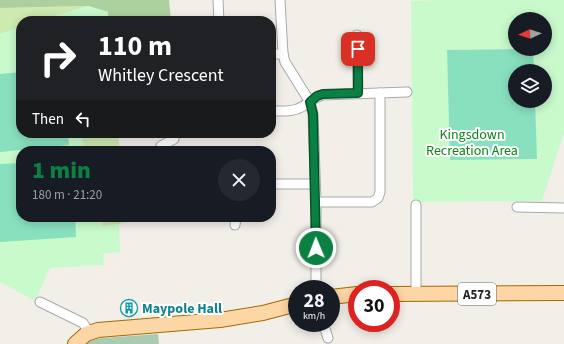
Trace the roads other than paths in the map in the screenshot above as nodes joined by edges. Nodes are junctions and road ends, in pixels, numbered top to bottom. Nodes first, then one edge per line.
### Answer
1 (218, 0) edge
2 (280, 0) edge
3 (219, 16) edge
4 (357, 35) dead end
5 (276, 54) edge
6 (282, 54) junction
7 (407, 92) dead end
8 (358, 93) junction
9 (380, 93) junction
10 (310, 102) junction
11 (276, 111) edge
12 (174, 139) dead end
13 (161, 146) edge
14 (276, 184) edge
15 (314, 184) junction
16 (316, 202) junction
17 (416, 205) dead end
18 (517, 207) dead end
19 (564, 208) edge
20 (316, 280) edge
21 (564, 293) edge
22 (400, 294) edge
23 (416, 294) junction
24 (40, 302) dead end
25 (288, 306) edge
26 (89, 332) junction
27 (326, 332) edge
28 (328, 338) dead end
29 (75, 344) edge

1 - 3 street
2 - 6 street
4 - 8 street
5 - 6 street
6 - 10 street
7 - 9 street
8 - 9 street
8 - 10 street
9 - 16 street
10 - 11 street
10 - 15 street
12 - 13 street
14 - 15 street
15 - 16 street
16 - 20 street
17 - 23 street
18 - 19 street
21 - 23 main road, A573
22 - 23 main road, A573
24 - 26 street
25 - 26 main road
26 - 29 main road
27 - 28 street

